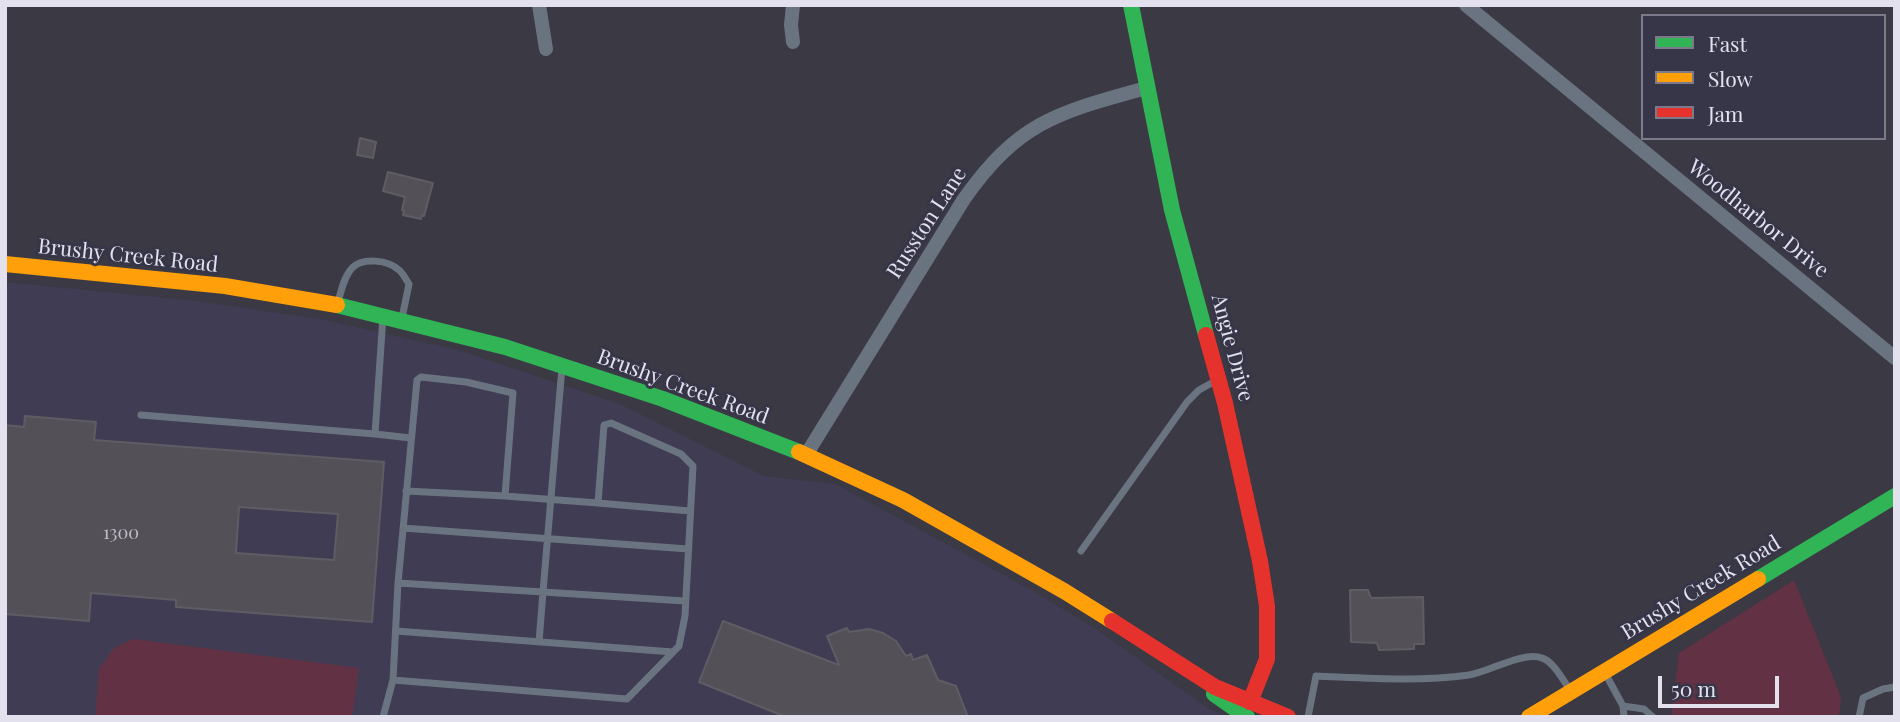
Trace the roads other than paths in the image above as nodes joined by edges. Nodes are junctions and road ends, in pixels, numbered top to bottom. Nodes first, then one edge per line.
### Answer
1 (539, 5) edge
2 (793, 5) edge
3 (1131, 5) edge
4 (1466, 5) edge
5 (793, 42) dead end
6 (546, 50) dead end
7 (1146, 88) junction
8 (5, 264) edge
9 (337, 305) junction
10 (383, 316) junction
11 (402, 320) junction
12 (1895, 358) edge
13 (562, 366) junction
14 (1219, 379) junction
15 (141, 415) dead end
16 (375, 433) junction
17 (411, 438) junction
18 (806, 455) junction
19 (406, 491) junction
20 (505, 496) junction
21 (1895, 496) edge
22 (552, 499) junction
23 (598, 503) junction
24 (690, 511) junction
25 (403, 528) junction
26 (547, 539) junction
27 (688, 549) junction
28 (1081, 551) dead end
29 (397, 583) junction
30 (543, 592) junction
31 (685, 601) junction
32 (396, 631) junction
33 (539, 642) junction
34 (673, 652) junction
35 (1603, 670) junction
36 (393, 680) junction
37 (1895, 687) edge
38 (1571, 690) junction
39 (1623, 706) junction
40 (1248, 710) edge
41 (383, 717) edge
42 (1288, 717) edge
43 (1308, 717) edge
44 (1529, 717) edge
45 (1624, 717) edge
46 (1653, 717) edge
47 (1859, 717) edge

1 - 6 street
2 - 5 street
3 - 7 street, Angie Drive
4 - 12 street, Woodharbor Drive
7 - 14 street, Angie Drive
7 - 18 street, Russton Lane
8 - 9 street, Brushy Creek Road
9 - 10 street, Brushy Creek Road
9 - 11 lane
10 - 11 street, Brushy Creek Road
10 - 16 lane
11 - 13 street, Brushy Creek Road
13 - 18 street, Brushy Creek Road
13 - 22 lane
14 - 28 lane
14 - 40 street, Angie Drive
15 - 16 lane
16 - 17 lane
17 - 19 lane
17 - 20 lane
18 - 40 street, Brushy Creek Road
19 - 20 lane
19 - 25 lane
20 - 22 lane
21 - 35 street, Brushy Creek Road
22 - 23 lane
22 - 26 lane
23 - 24 lane
23 - 24 lane
24 - 27 lane
25 - 26 lane
25 - 29 lane
26 - 27 lane
26 - 30 lane
27 - 31 lane
29 - 30 lane
29 - 32 lane
30 - 31 lane
30 - 33 lane
31 - 34 lane
32 - 33 lane
32 - 36 lane
33 - 34 lane
34 - 36 lane
35 - 38 street, Brushy Creek Road
35 - 39 lane
36 - 41 lane
37 - 47 lane
38 - 43 lane
38 - 44 street, Brushy Creek Road
39 - 45 lane
39 - 46 lane
40 - 42 street, Brushy Creek Road

